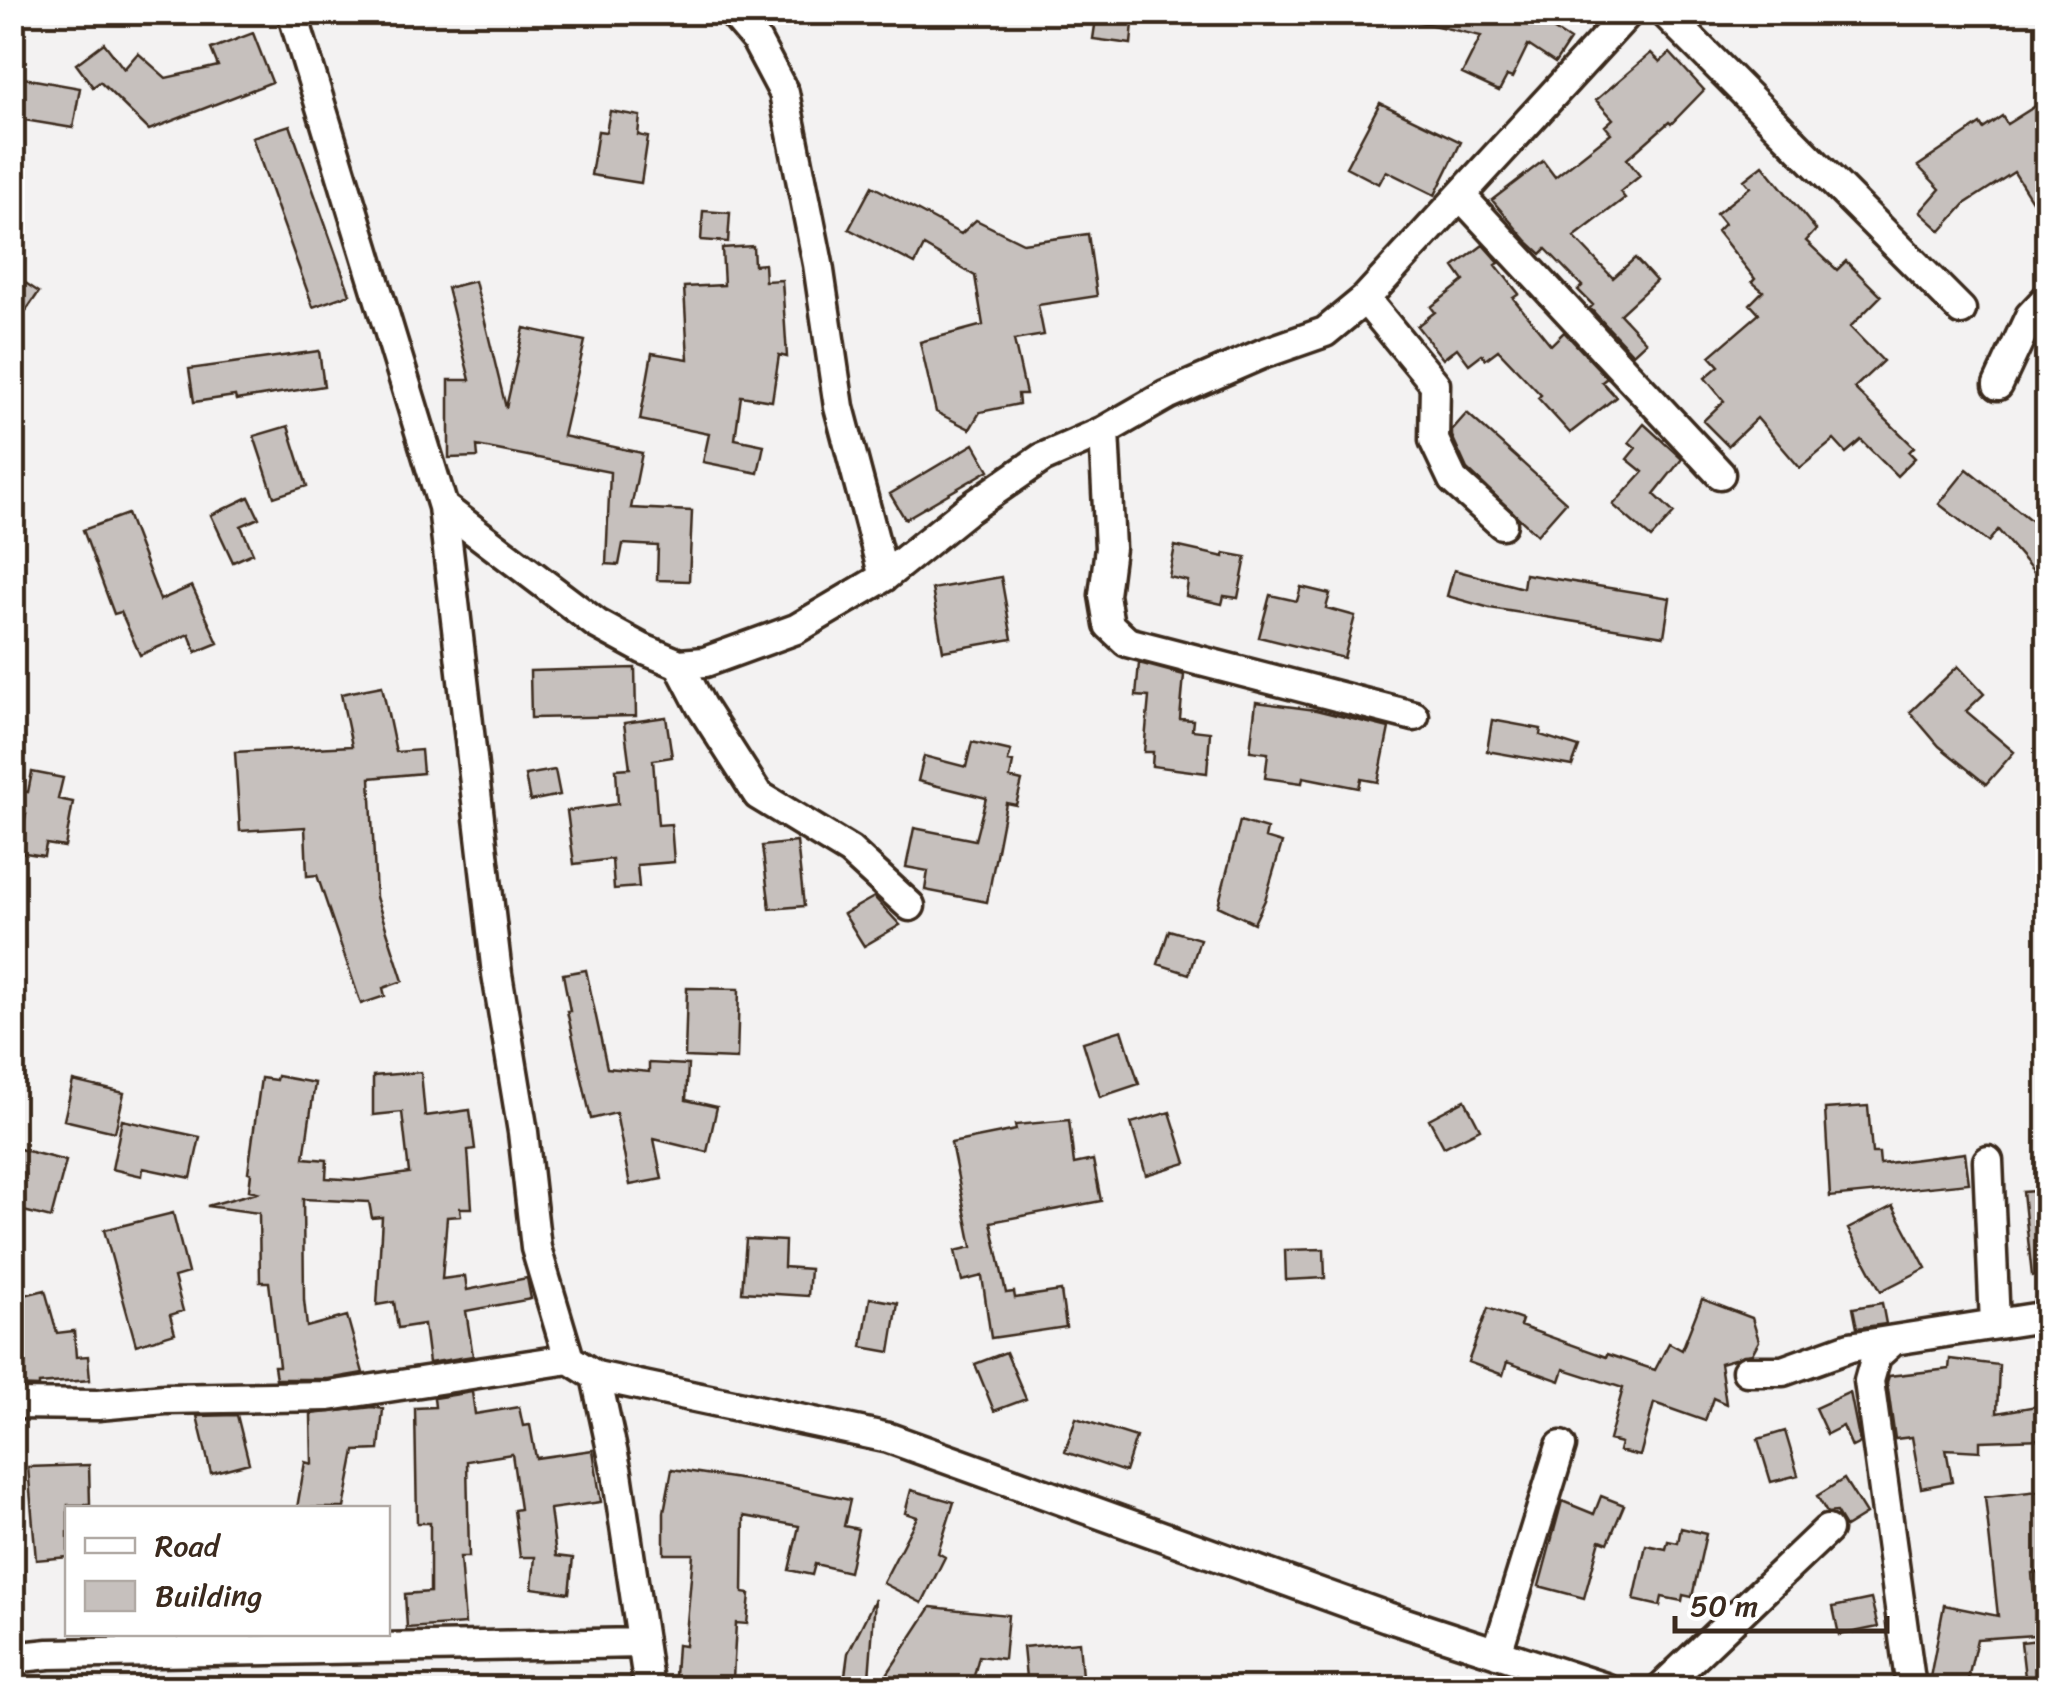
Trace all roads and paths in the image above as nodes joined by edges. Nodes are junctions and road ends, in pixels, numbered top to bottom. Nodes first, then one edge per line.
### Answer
1 (292, 12) edge
2 (732, 12) edge
3 (1629, 12) edge
4 (1664, 12) edge
5 (1461, 196) junction
6 (2048, 297) edge
7 (1365, 299) junction
8 (1961, 310) dead end
9 (1998, 385) dead end
10 (1104, 431) junction
11 (1720, 474) dead end
12 (443, 507) junction
13 (1502, 524) dead end
14 (884, 577) junction
15 (679, 664) junction
16 (1414, 716) dead end
17 (910, 906) dead end
18 (1988, 1161) dead end
19 (2048, 1316) edge
20 (1995, 1324) junction
21 (1894, 1340) junction
22 (568, 1359) junction
23 (1748, 1371) dead end
24 (596, 1376) junction
25 (12, 1404) edge
26 (1561, 1446) dead end
27 (1827, 1530) dead end
28 (642, 1643) junction
29 (1497, 1653) junction
30 (12, 1658) edge
31 (648, 1688) edge
32 (1605, 1688) edge
33 (1661, 1688) edge
34 (1911, 1688) edge

1 - 12 street
2 - 14 street
3 - 5 street
4 - 8 street
5 - 7 street
5 - 11 street
6 - 9 street
7 - 10 street
7 - 13 street
10 - 14 street
10 - 16 street
12 - 15 street
12 - 22 street
14 - 15 street
15 - 17 street
18 - 20 street
19 - 20 street
20 - 21 street
21 - 23 street
21 - 34 street
22 - 24 street
22 - 25 street
24 - 28 street
24 - 29 street
26 - 29 street
27 - 33 street
28 - 30 street
28 - 31 street
29 - 32 street

